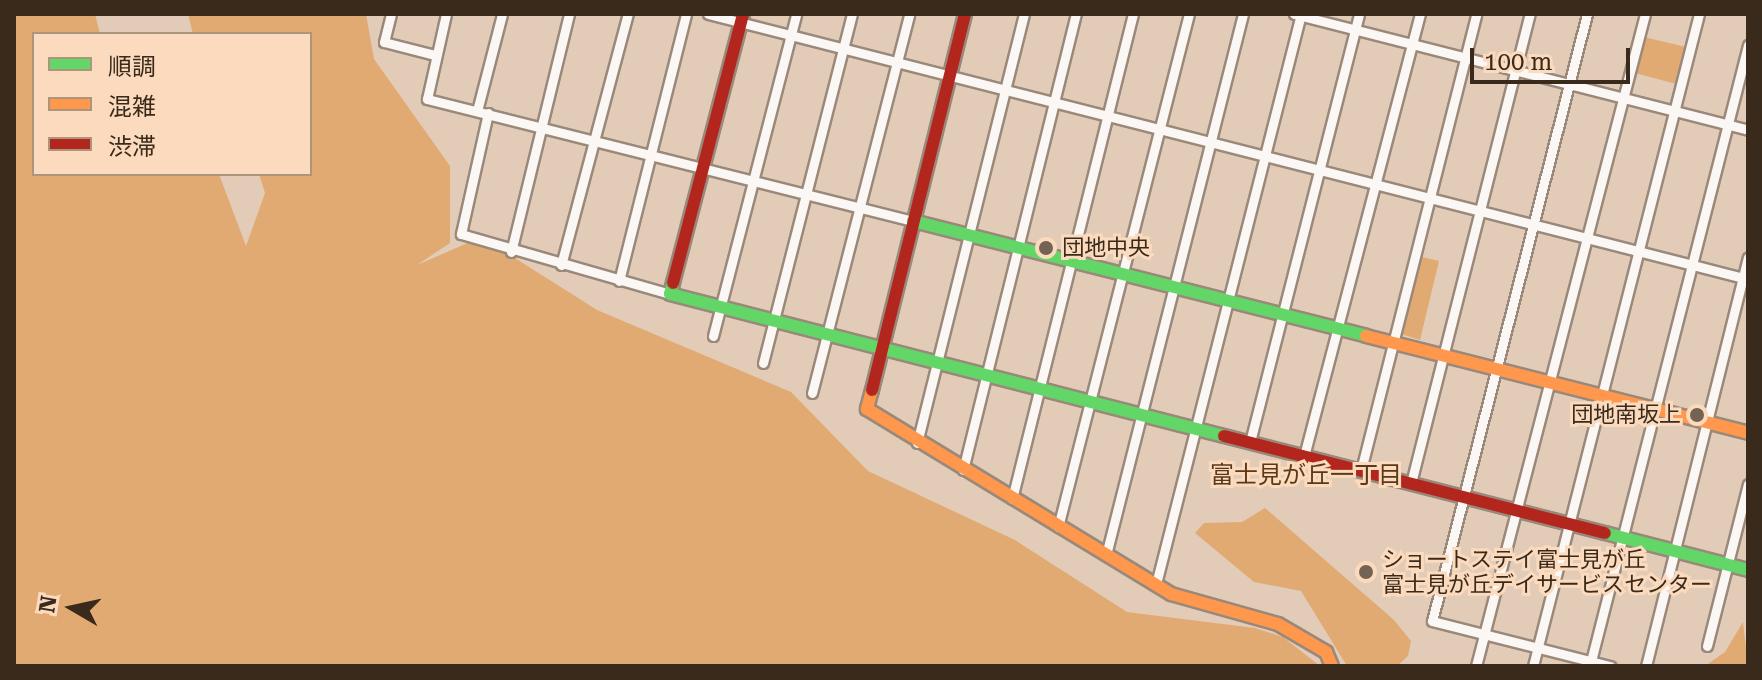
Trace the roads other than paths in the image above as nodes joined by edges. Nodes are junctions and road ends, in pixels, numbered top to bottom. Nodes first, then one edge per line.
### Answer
1 (391, 14) edge
2 (446, 14) edge
3 (502, 14) edge
4 (569, 14) edge
5 (628, 14) edge
6 (686, 14) edge
7 (708, 14) edge
8 (796, 14) edge
9 (852, 14) edge
10 (909, 14) edge
11 (965, 14) edge
12 (1024, 14) edge
13 (1076, 14) edge
14 (1133, 14) edge
15 (1189, 14) edge
16 (1243, 14) edge
17 (1359, 14) edge
18 (1420, 14) edge
19 (1476, 14) edge
20 (1530, 14) edge
21 (1587, 14) edge
22 (1645, 14) edge
23 (1699, 14) edge
24 (1298, 15) edge
25 (742, 18) edge
26 (1355, 30) junction
27 (790, 35) junction
28 (1412, 44) junction
29 (1748, 45) edge
30 (843, 48) junction
31 (435, 55) junction
32 (1464, 57) junction
33 (896, 62) junction
34 (1746, 62) edge
35 (1515, 71) junction
36 (950, 76) junction
37 (1569, 85) junction
38 (1005, 90) junction
39 (1623, 98) junction
40 (1054, 102) junction
41 (477, 111) junction
42 (1673, 111) junction
43 (488, 113) junction
44 (1107, 116) junction
45 (540, 125) junction
46 (1728, 125) junction
47 (1160, 129) junction
48 (1748, 130) edge
49 (595, 138) junction
50 (1212, 143) junction
51 (650, 152) junction
52 (1265, 156) junction
53 (703, 166) junction
54 (1319, 170) junction
55 (755, 180) junction
56 (1374, 184) junction
57 (806, 193) junction
58 (1427, 198) junction
59 (858, 207) junction
60 (1480, 211) junction
61 (913, 221) junction
62 (1534, 225) junction
63 (966, 235) junction
64 (1587, 238) junction
65 (1019, 248) junction
66 (1637, 251) junction
67 (511, 252) junction
68 (1748, 258) edge
69 (1071, 261) junction
70 (561, 265) junction
71 (1692, 265) junction
72 (1123, 274) junction
73 (1745, 279) edge
74 (619, 281) junction
75 (1175, 287) junction
76 (670, 294) junction
77 (1228, 301) junction
78 (721, 307) junction
79 (1283, 315) junction
80 (774, 320) junction
81 (1337, 328) junction
82 (825, 333) junction
83 (713, 336) dead end
84 (1391, 342) junction
85 (879, 347) junction
86 (1443, 355) junction
87 (936, 361) junction
88 (763, 363) dead end
89 (1497, 369) junction
90 (986, 374) junction
91 (1550, 382) junction
92 (1040, 388) junction
93 (812, 393) dead end
94 (1603, 396) junction
95 (1090, 401) junction
96 (1655, 409) junction
97 (1142, 414) junction
98 (1707, 422) junction
99 (1196, 428) junction
100 (1748, 433) edge
101 (1250, 442) junction
102 (917, 443) junction
103 (1304, 456) junction
104 (963, 470) junction
105 (1361, 470) junction
106 (1411, 483) junction
107 (1748, 484) edge
108 (1464, 497) junction
109 (1012, 499) junction
110 (1517, 510) junction
111 (1571, 524) junction
112 (1058, 527) junction
113 (1623, 538) junction
114 (1675, 551) junction
115 (1106, 555) junction
116 (1728, 565) junction
117 (1748, 570) edge
118 (1156, 584) junction
119 (1484, 635) junction
120 (1707, 646) dead end
121 (1537, 648) junction
122 (1590, 664) edge
123 (1332, 666) edge
124 (1476, 666) edge
125 (1533, 666) edge
126 (1610, 666) edge
127 (1646, 666) edge

1 - 31 street
2 - 31 street
3 - 41 street
4 - 45 street
5 - 49 street
6 - 51 street
7 - 25 street
8 - 27 street
9 - 30 street
10 - 33 street
11 - 36 street
12 - 38 street
13 - 40 street
14 - 44 street
15 - 47 street
16 - 50 street
17 - 26 street
18 - 28 street
19 - 32 street
20 - 35 street
21 - 37 street
22 - 39 street
23 - 42 street
24 - 26 street
24 - 52 street
25 - 27 street
25 - 53 street
26 - 28 street
26 - 54 street
27 - 30 street
27 - 55 street
28 - 32 street
28 - 56 street
29 - 34 street
30 - 33 street
30 - 57 street
31 - 41 street
32 - 35 street
32 - 58 street
33 - 36 street
33 - 59 street
34 - 46 street
35 - 37 street
35 - 60 street
36 - 38 street
36 - 61 street
37 - 39 street
37 - 62 street
38 - 40 street
38 - 63 street
39 - 42 street
39 - 64 street
40 - 44 street
40 - 65 street
41 - 43 street
42 - 46 street
42 - 66 street
43 - 45 street
43 - 67 street
44 - 47 street
44 - 69 street
45 - 49 street
45 - 67 street
46 - 48 street
46 - 71 street
47 - 50 street
47 - 72 street
49 - 51 street
49 - 70 street
50 - 52 street
50 - 75 street
51 - 53 street
51 - 74 street
52 - 54 street
52 - 77 street
53 - 55 street
53 - 76 street
54 - 56 street
54 - 79 street
55 - 57 street
55 - 78 street
56 - 58 street
56 - 81 street
57 - 59 street
57 - 80 street
58 - 60 street
58 - 84 street
59 - 61 street
59 - 82 street
60 - 62 street
60 - 86 street
61 - 63 street
61 - 85 street
62 - 64 street
62 - 89 street
63 - 65 street
63 - 87 street
64 - 66 street
64 - 91 street
65 - 69 street
65 - 90 street
66 - 71 street
66 - 94 street
67 - 70 street
68 - 73 street
69 - 72 street
69 - 92 street
70 - 74 street
71 - 73 street
71 - 96 street
72 - 75 street
72 - 95 street
73 - 98 street
74 - 76 street
75 - 77 street
75 - 97 street
76 - 78 street
77 - 79 street
77 - 99 street
78 - 80 street
78 - 83 street
79 - 81 street
79 - 101 street
80 - 82 street
80 - 88 street
81 - 84 street
81 - 103 street
82 - 85 street
82 - 93 street
84 - 86 street
84 - 105 street
85 - 87 street
85 - 102 street
86 - 89 street
86 - 106 street
87 - 90 street
87 - 102 street
89 - 91 street
89 - 108 street
90 - 92 street
90 - 104 street
91 - 94 street
91 - 110 street
92 - 95 street
92 - 109 street
94 - 96 street
94 - 111 street
95 - 97 street
95 - 112 street
96 - 98 street
96 - 113 street
97 - 99 street
97 - 115 street
98 - 100 street
98 - 114 street
99 - 101 street
99 - 118 street
101 - 103 street
102 - 104 street
103 - 105 street
104 - 109 street
105 - 106 street
106 - 108 street
107 - 116 street
108 - 110 street
108 - 119 street
109 - 112 street
110 - 111 street
110 - 119 street
111 - 113 street
111 - 121 street
112 - 115 street
113 - 114 street
113 - 122 street
114 - 116 street
114 - 127 street
115 - 118 street
116 - 117 street
116 - 120 street
118 - 123 street
119 - 121 street
119 - 124 street
121 - 122 street
121 - 125 street
122 - 126 street

